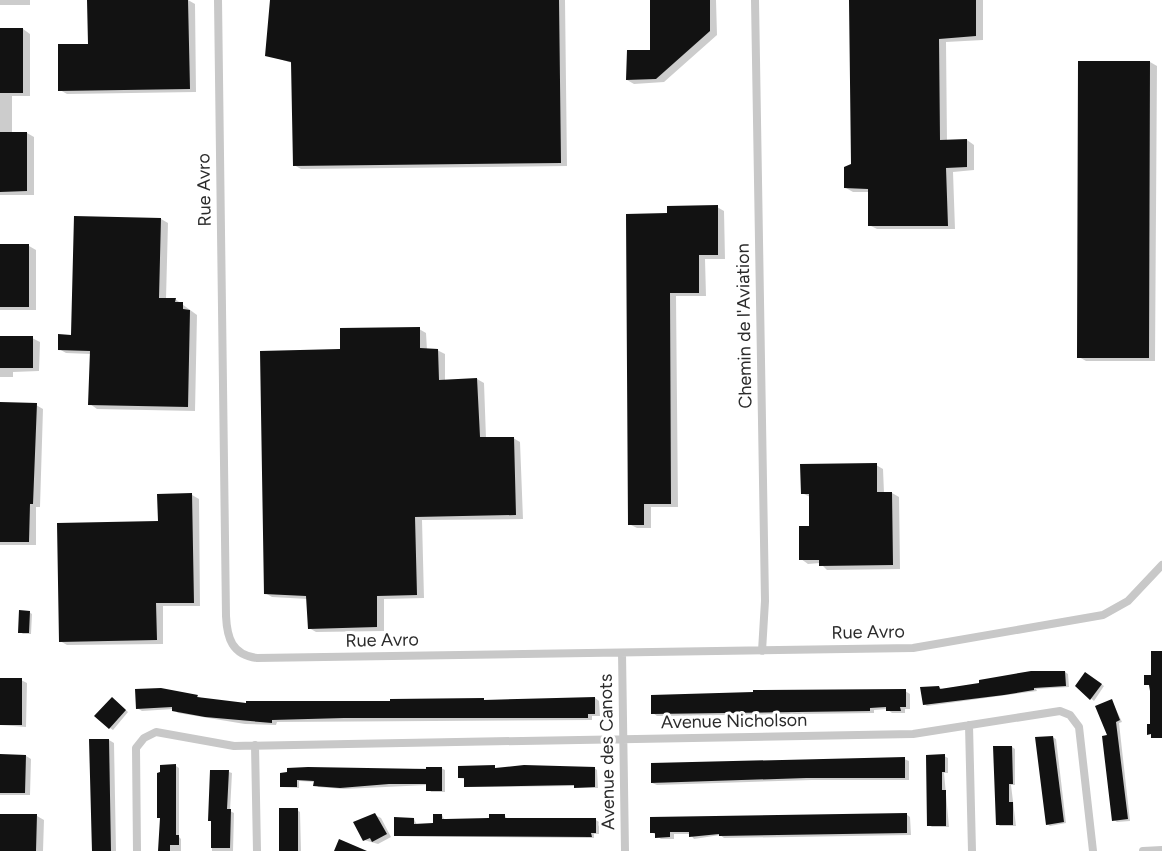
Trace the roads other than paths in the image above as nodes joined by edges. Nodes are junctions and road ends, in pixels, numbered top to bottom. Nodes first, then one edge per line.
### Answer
1 (218, 0) edge
2 (756, 0) edge
3 (1162, 565) edge
4 (762, 651) junction
5 (621, 653) junction
6 (969, 725) junction
7 (624, 740) junction
8 (255, 745) junction
9 (1162, 850) edge
10 (137, 851) edge
11 (257, 851) edge
12 (625, 851) edge
13 (972, 851) edge
14 (1093, 851) edge
15 (1143, 851) edge

1 - 5 street, Rue Avro
2 - 4 street, Chemin de l'Aviation
3 - 4 street, Rue Avro
4 - 5 street, Rue Avro
5 - 7 street, Avenue des Canots
6 - 7 street, Avenue Nicholson
6 - 13 street
6 - 14 street, Avenue Nicholson
7 - 8 street, Avenue Nicholson
7 - 12 street, Avenue des Canots
8 - 10 street, Avenue Nicholson
8 - 11 street
9 - 15 street

